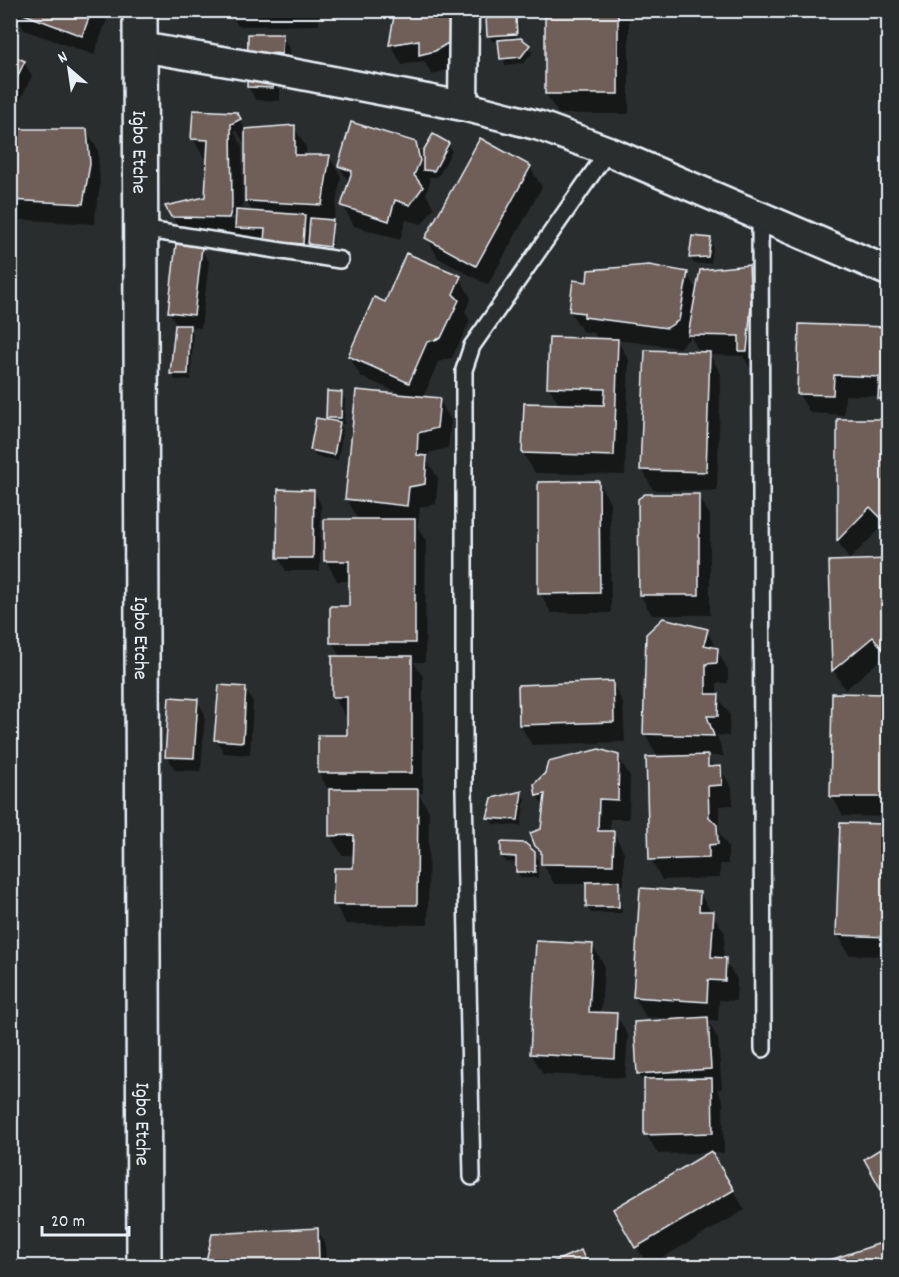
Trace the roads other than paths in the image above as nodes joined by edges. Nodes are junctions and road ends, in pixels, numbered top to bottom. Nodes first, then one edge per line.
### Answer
1 (141, 10) edge
2 (464, 10) edge
3 (141, 47) junction
4 (463, 106) junction
5 (608, 151) junction
6 (760, 216) junction
7 (141, 229) junction
8 (340, 260) dead end
9 (888, 271) edge
10 (763, 1049) dead end
11 (472, 1177) dead end
12 (144, 1266) edge

1 - 3 street, Igbo Etche
2 - 4 street
3 - 4 street
3 - 7 street, Igbo Etche
4 - 5 street
5 - 6 street
5 - 11 lane
6 - 9 street
6 - 10 lane
7 - 8 lane
7 - 12 street, Igbo Etche

